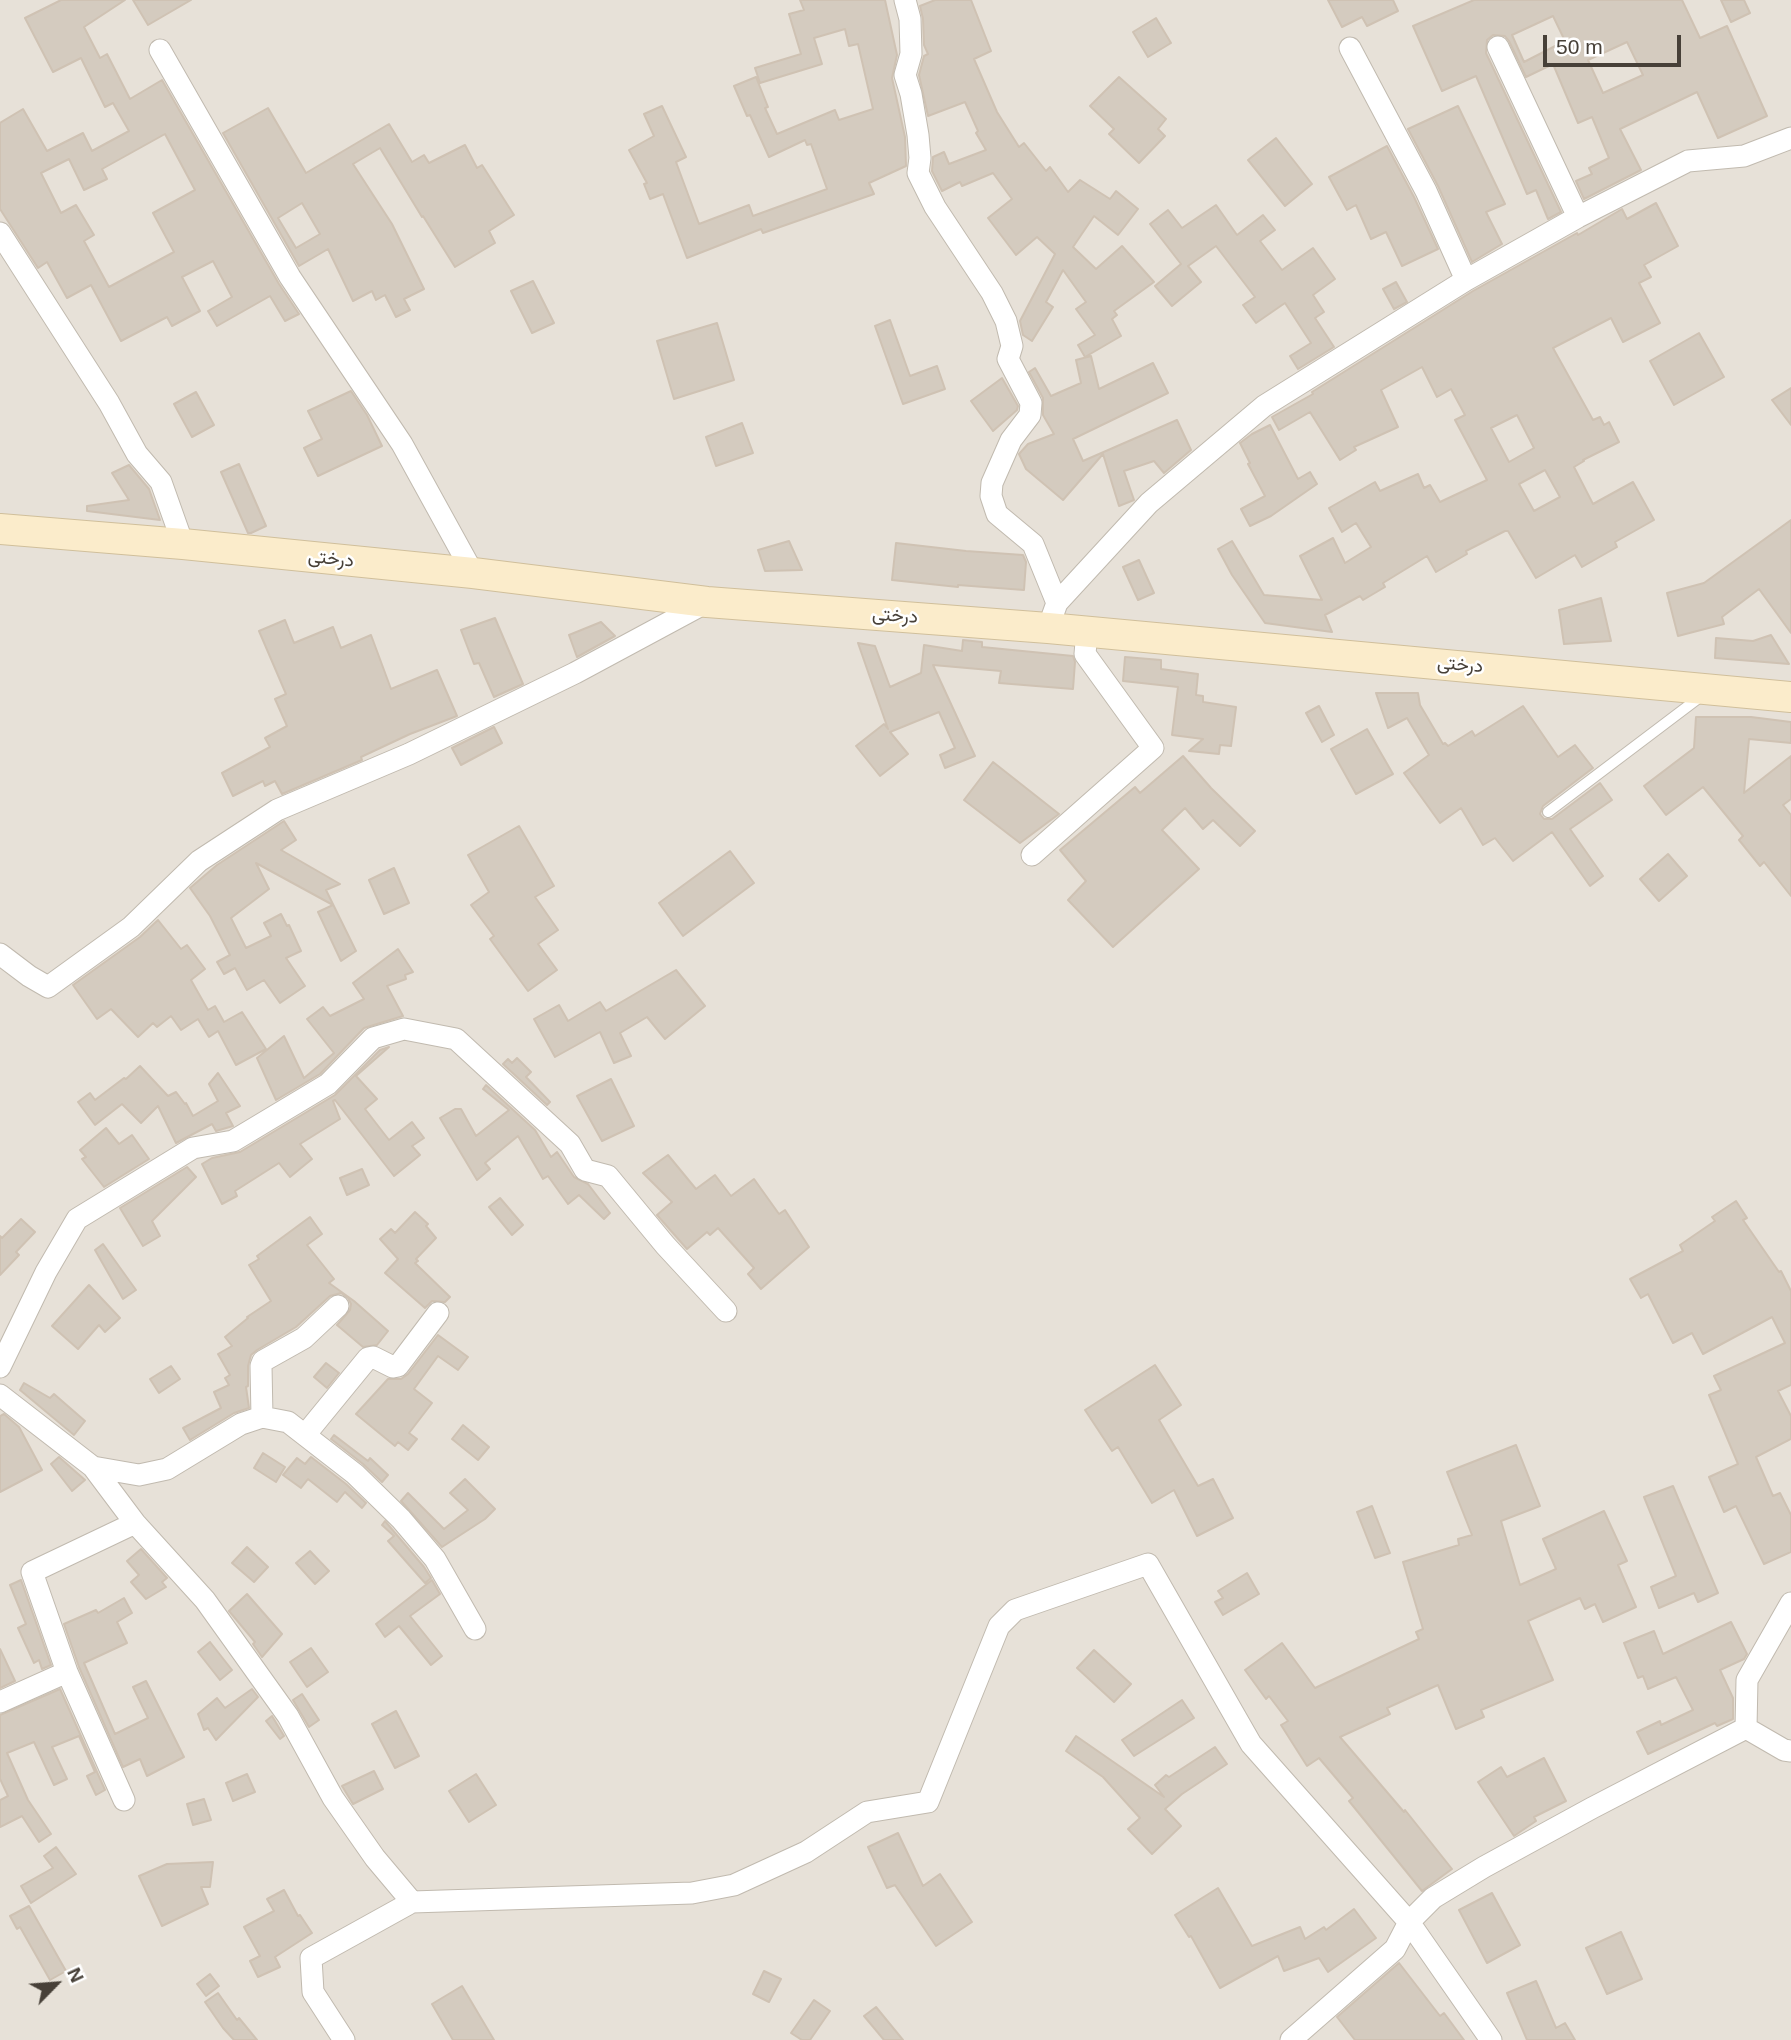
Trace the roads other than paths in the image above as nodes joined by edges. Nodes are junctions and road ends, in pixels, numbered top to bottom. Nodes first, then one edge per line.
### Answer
1 (905, 0) edge
2 (1498, 47) dead end
3 (1350, 48) dead end
4 (160, 50) dead end
5 (1791, 138) edge
6 (1578, 217) junction
7 (0, 233) edge
8 (1466, 280) junction
9 (0, 529) edge
10 (183, 544) junction
11 (473, 573) junction
12 (708, 602) junction
13 (1052, 615) junction
14 (1087, 631) junction
15 (1712, 688) junction
16 (1791, 697) edge
17 (1548, 812) dead end
18 (1032, 855) dead end
19 (0, 954) edge
20 (338, 1306) dead end
21 (726, 1311) dead end
22 (438, 1313) dead end
23 (0, 1367) edge
24 (0, 1395) edge
25 (262, 1417) junction
26 (305, 1435) junction
27 (93, 1467) junction
28 (135, 1523) junction
29 (1791, 1604) edge
30 (475, 1629) dead end
31 (66, 1672) junction
32 (0, 1702) edge
33 (1746, 1728) junction
34 (1791, 1751) edge
35 (124, 1800) dead end
36 (412, 1902) junction
37 (1409, 1922) junction
38 (344, 2040) edge
39 (1291, 2040) edge
40 (1491, 2040) edge

1 - 13 street
2 - 6 street
3 - 8 street
4 - 11 street
5 - 6 street
6 - 8 street
7 - 10 street
8 - 13 street
9 - 10 street, درختی
10 - 11 street, درختی
11 - 12 street, درختی
12 - 13 street, درختی
12 - 19 street
13 - 14 street, درختی
14 - 15 street, درختی
14 - 18 street
15 - 16 street, درختی
15 - 17 lane
20 - 25 street
21 - 23 street
22 - 26 street
24 - 27 street
25 - 26 street
25 - 27 street
26 - 30 street
27 - 28 street
28 - 31 street
28 - 36 street
29 - 33 street
31 - 32 street
31 - 35 street
33 - 34 street
33 - 37 street
36 - 37 street
36 - 38 street
37 - 39 street
37 - 40 street

